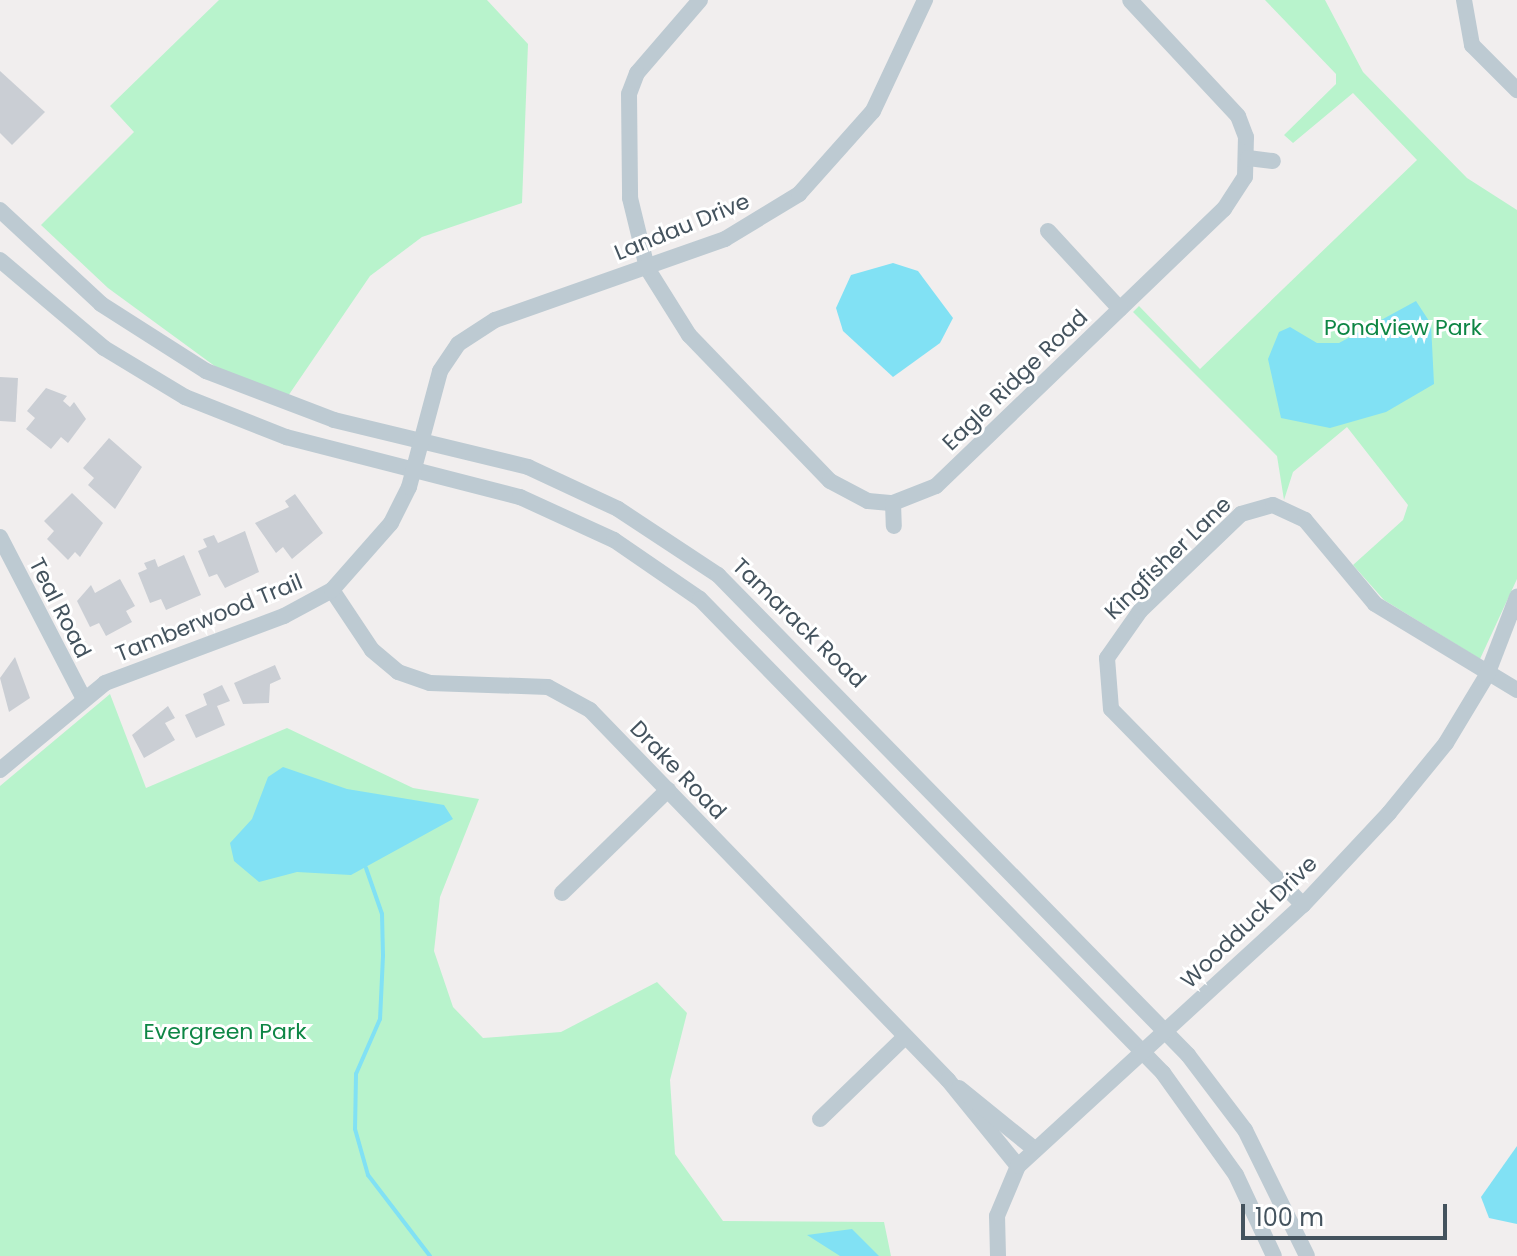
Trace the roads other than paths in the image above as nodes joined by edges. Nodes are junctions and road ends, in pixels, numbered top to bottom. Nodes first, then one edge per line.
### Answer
1 (700, 0) edge
2 (925, 0) edge
3 (1130, 0) edge
4 (1464, 0) edge
5 (1517, 90) edge
6 (1248, 158) junction
7 (1273, 161) dead end
8 (0, 210) edge
9 (1048, 231) dead end
10 (0, 260) edge
11 (647, 268) junction
12 (1120, 309) junction
13 (422, 439) junction
14 (415, 467) junction
15 (893, 503) junction
16 (894, 526) dead end
17 (0, 537) edge
18 (332, 590) junction
19 (1517, 597) edge
20 (1487, 675) junction
21 (1517, 690) edge
22 (83, 697) junction
23 (0, 770) edge
24 (668, 790) junction
25 (562, 893) dead end
26 (1303, 905) junction
27 (1165, 1030) junction
28 (905, 1037) junction
29 (1143, 1051) junction
30 (948, 1080) junction
31 (820, 1119) dead end
32 (1033, 1148) junction
33 (1018, 1166) junction
34 (998, 1256) edge
35 (1274, 1256) edge
36 (1307, 1256) edge

1 - 11 street
2 - 11 street, Landau Drive
3 - 6 street
4 - 5 street
6 - 7 street
6 - 12 street, Eagle Ridge Road
8 - 13 street, Tamarack Road
9 - 12 street
10 - 14 street
11 - 13 street, Landau Drive
11 - 15 street
12 - 15 street, Eagle Ridge Road
13 - 14 street, Tamberwood Trail
13 - 27 street, Tamarack Road
14 - 18 street, Tamberwood Trail
14 - 29 street
15 - 16 street
17 - 22 street, Teal Road
18 - 22 street, Tamberwood Trail
18 - 24 street, Drake Road
19 - 20 street, Woodduck Drive
20 - 21 street, Kingfisher Lane
20 - 26 street, Woodduck Drive
20 - 26 street, Kingfisher Lane
22 - 23 street, Tamberwood Trail
24 - 25 street
24 - 28 street, Drake Road
26 - 27 street, Woodduck Drive
27 - 29 street, Woodduck Drive
27 - 36 street, Tamarack Road
28 - 30 street, Drake Road
28 - 31 street
29 - 32 street, Woodduck Drive
29 - 35 street
30 - 32 street, Drake Road
30 - 33 street, Drake Road
32 - 33 street, Woodduck Drive
33 - 34 street, Woodduck Drive

